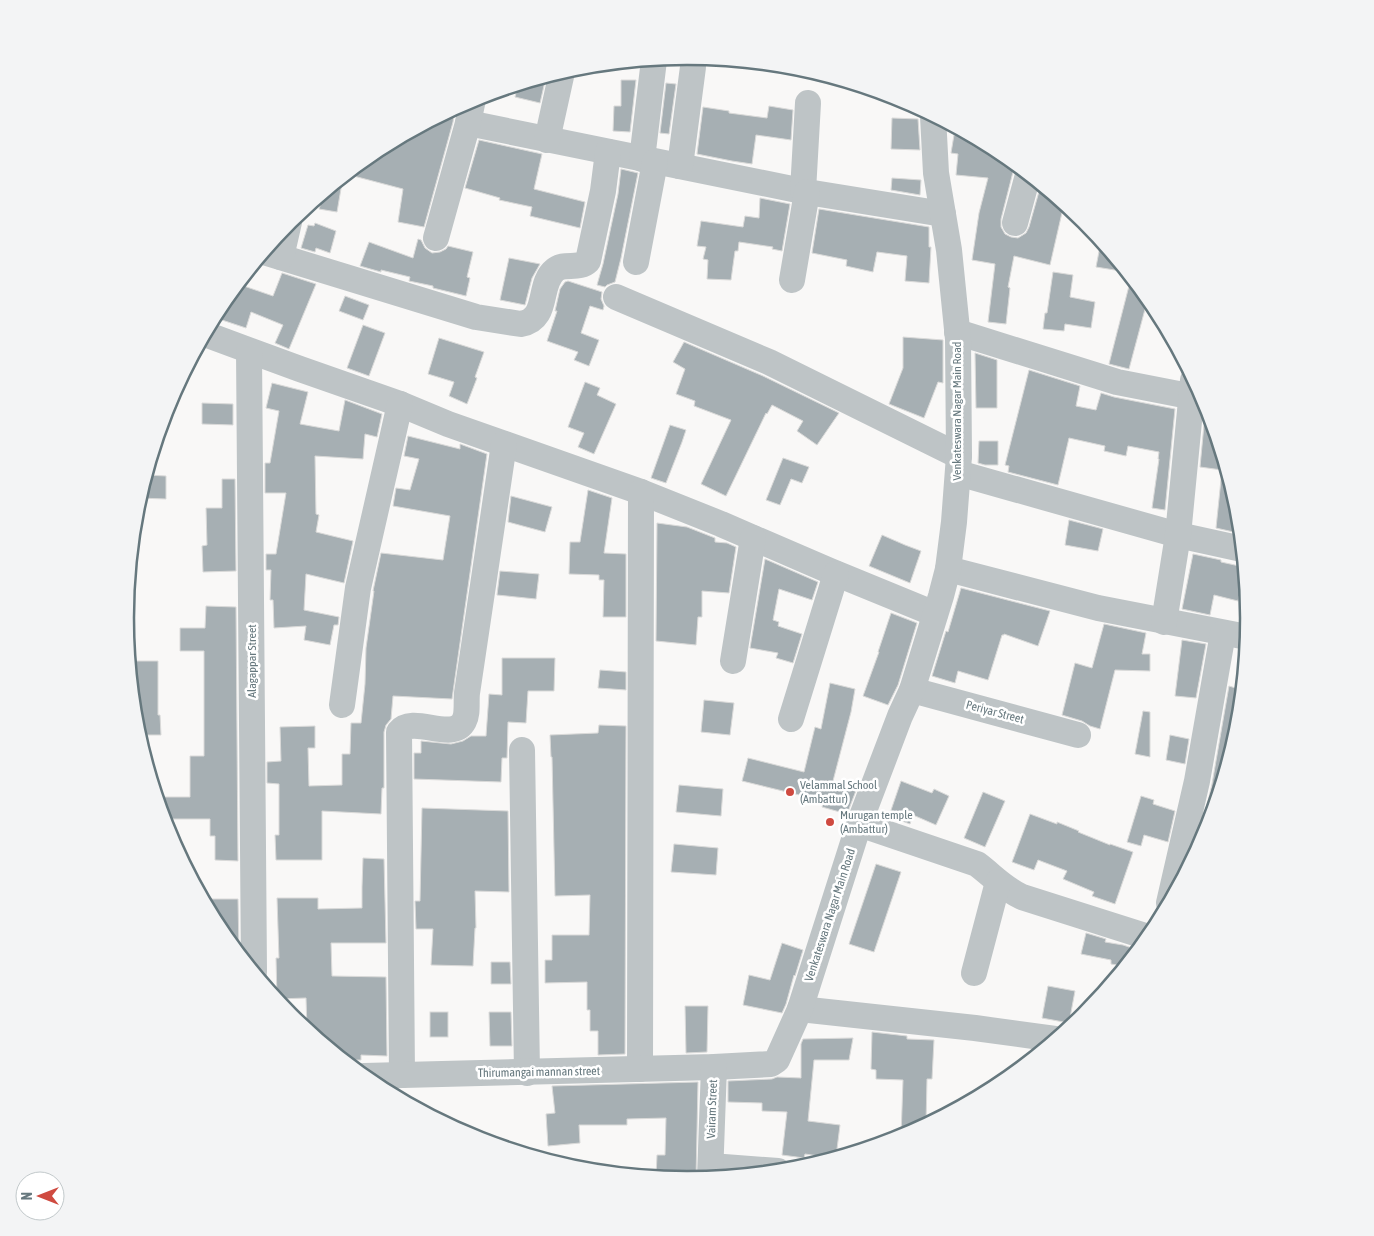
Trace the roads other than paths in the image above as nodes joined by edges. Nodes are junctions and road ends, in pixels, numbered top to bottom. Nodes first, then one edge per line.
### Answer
1 (654, 66) edge
2 (693, 67) dead end
3 (560, 80) edge
4 (808, 102) dead end
5 (470, 111) edge
6 (938, 125) edge
7 (547, 140) junction
8 (608, 152) junction
9 (659, 162) junction
10 (1026, 181) edge
11 (805, 192) junction
12 (943, 214) junction
13 (1015, 223) dead end
14 (436, 238) dead end
15 (272, 255) edge
16 (636, 262) dead end
17 (792, 280) dead end
18 (616, 298) dead end
19 (957, 332) junction
20 (211, 336) edge
21 (249, 351) junction
22 (1191, 391) edge
23 (1196, 401) edge
24 (400, 404) junction
25 (504, 444) junction
26 (958, 465) junction
27 (641, 492) junction
28 (1178, 535) junction
29 (753, 538) junction
30 (1235, 548) edge
31 (948, 569) junction
32 (836, 574) junction
33 (935, 614) junction
34 (1164, 622) junction
35 (1235, 635) edge
36 (733, 661) dead end
37 (912, 690) junction
38 (342, 706) dead end
39 (791, 719) dead end
40 (1078, 735) dead end
41 (522, 750) dead end
42 (859, 824) junction
43 (1197, 825) edge
44 (1184, 861) edge
45 (998, 882) junction
46 (1140, 935) edge
47 (254, 962) edge
48 (974, 973) dead end
49 (800, 1009) junction
50 (1047, 1038) edge
51 (771, 1064) joint
52 (714, 1067) junction
53 (640, 1069) junction
54 (527, 1073) junction
55 (402, 1075) junction
56 (377, 1076) edge
57 (710, 1170) edge

1 - 9 street
2 - 9 street
3 - 7 street
4 - 11 street
5 - 7 street
5 - 14 street
6 - 12 street, Venkateswara Nagar Main Road
7 - 8 street
8 - 9 street
8 - 15 street
9 - 11 street
9 - 16 street
10 - 13 street
11 - 12 street
11 - 17 street
12 - 19 street, Venkateswara Nagar Main Road
18 - 26 street
19 - 22 street
19 - 26 street, Venkateswara Nagar Main Road
20 - 21 street
21 - 24 street
21 - 47 street, Alagappar Street
23 - 28 street
24 - 25 street
24 - 38 street
25 - 27 street
25 - 55 street
26 - 28 street
26 - 31 street, Venkateswara Nagar Main Road
27 - 29 street
27 - 53 street
28 - 30 street
28 - 34 street
29 - 32 street
29 - 36 street
31 - 33 street, Venkateswara Nagar Main Road
31 - 34 street
32 - 33 street
32 - 39 street
33 - 37 street, Venkateswara Nagar Main Road
34 - 35 street
35 - 43 street
37 - 40 street, Periyar Street
37 - 42 street, Venkateswara Nagar Main Road
41 - 54 street
42 - 45 street
42 - 49 street, Venkateswara Nagar Main Road
43 - 44 street
45 - 46 street
45 - 48 street
49 - 50 street
49 - 51 street, Venkateswara Nagar Main Road
51 - 52 street, Vairam Street
52 - 53 street, Thirumangai mannan street
52 - 57 street, Vairam Street
53 - 54 street, Thirumangai mannan street
54 - 55 street, Thirumangai mannan street
55 - 56 street, Thirumangai mannan street

